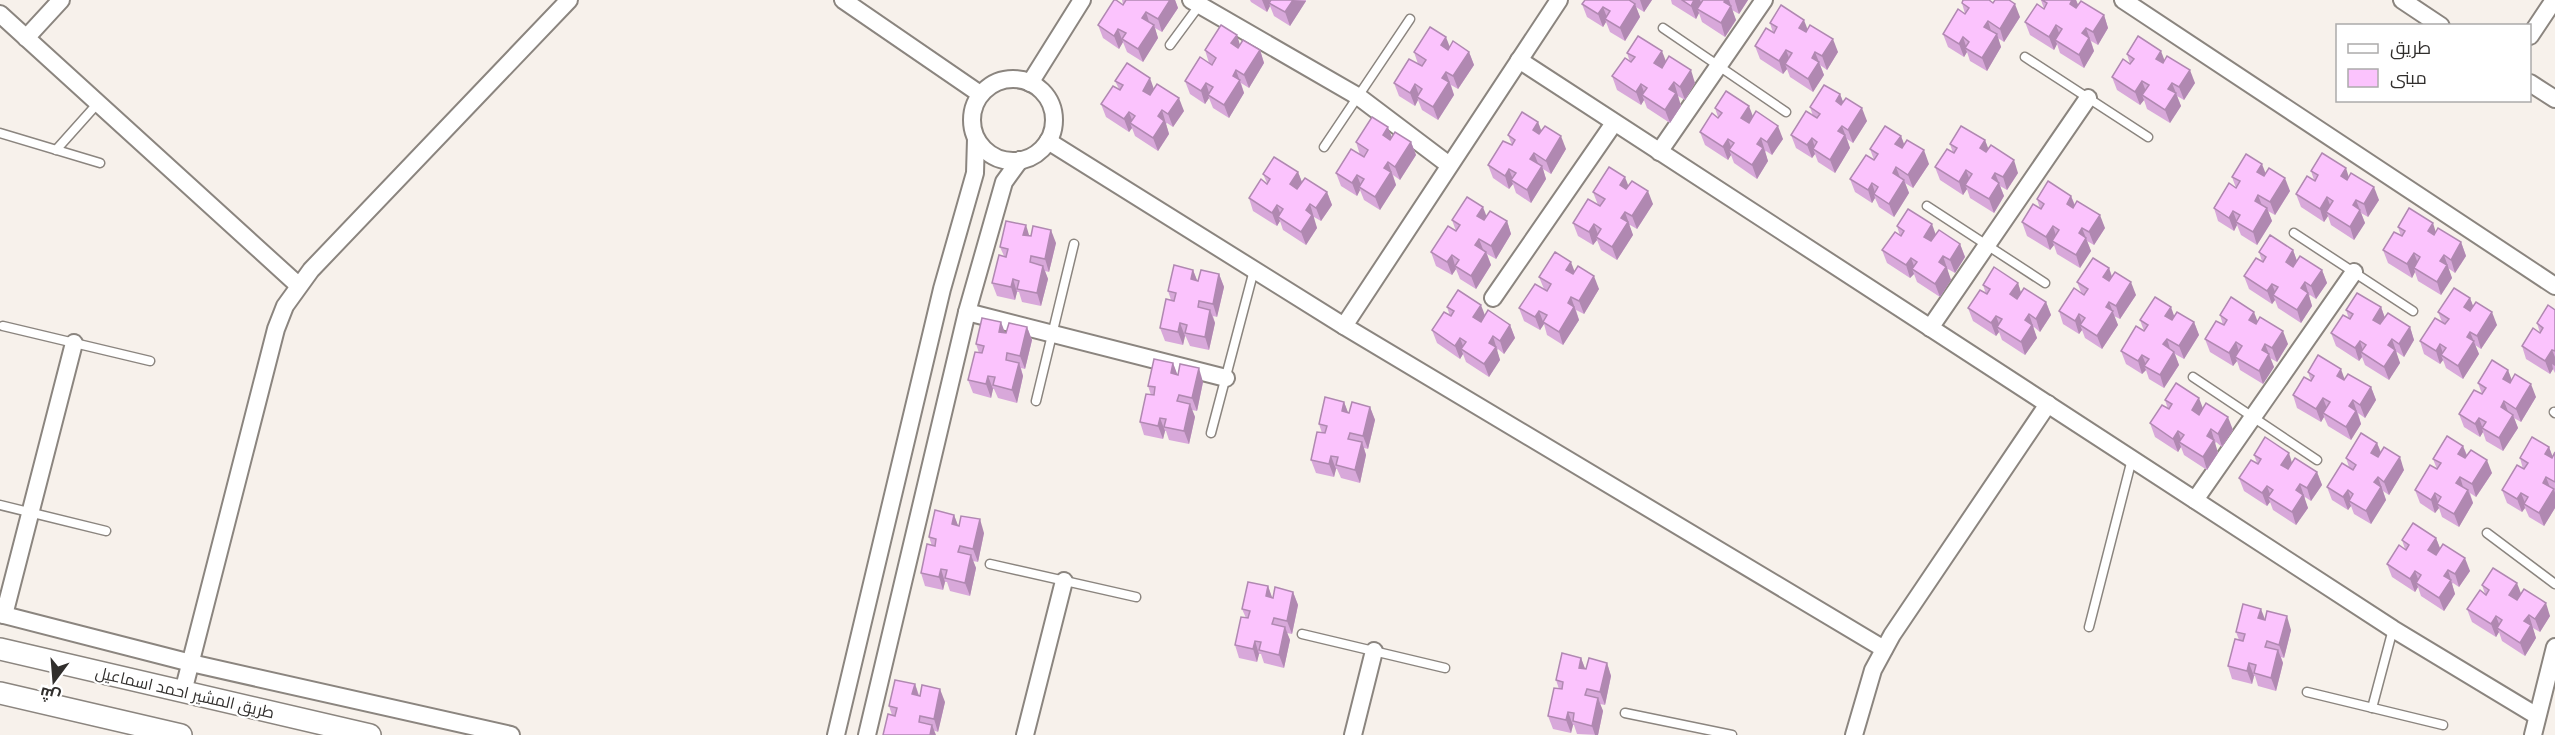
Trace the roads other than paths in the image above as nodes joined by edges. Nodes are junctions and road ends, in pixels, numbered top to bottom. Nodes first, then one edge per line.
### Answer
1 (61, 0) edge
2 (569, 0) edge
3 (843, 0) edge
4 (1082, 0) edge
5 (1559, 0) edge
6 (1764, 0) edge
7 (2123, 0) edge
8 (2402, 0) edge
9 (2554, 0) edge
10 (1198, 2) edge
11 (0, 14) edge
12 (1410, 19) dead end
13 (2438, 24) edge
14 (1663, 28) dead end
15 (2531, 33) edge
16 (26, 38) junction
17 (1170, 45) dead end
18 (2025, 57) dead end
19 (1519, 60) junction
20 (1719, 66) junction
21 (1030, 83) junction
22 (2531, 84) edge
23 (980, 94) junction
24 (1359, 98) junction
25 (2088, 98) junction
26 (2555, 99) edge
27 (98, 104) junction
28 (1786, 112) dead end
29 (1614, 123) junction
30 (0, 133) edge
31 (2148, 137) dead end
32 (976, 139) junction
33 (1048, 141) junction
34 (1324, 147) dead end
35 (56, 150) junction
36 (1659, 152) junction
37 (1020, 160) junction
38 (100, 163) dead end
39 (1449, 165) junction
40 (1927, 206) dead end
41 (2294, 233) dead end
42 (1074, 243) dead end
43 (1987, 245) junction
44 (1254, 270) junction
45 (2354, 272) junction
46 (2045, 283) dead end
47 (298, 285) junction
48 (2555, 286) edge
49 (1493, 298) dead end
50 (2413, 310) dead end
51 (967, 312) junction
52 (3, 326) dead end
53 (1344, 326) junction
54 (1930, 328) junction
55 (1052, 333) junction
56 (74, 343) junction
57 (150, 361) dead end
58 (2193, 377) dead end
59 (1226, 378) junction
60 (1036, 401) dead end
61 (2048, 404) junction
62 (2253, 417) junction
63 (1211, 433) dead end
64 (2132, 459) junction
65 (2317, 460) dead end
66 (2194, 500) junction
67 (0, 505) edge
68 (31, 513) junction
69 (106, 531) dead end
70 (2487, 533) dead end
71 (990, 564) dead end
72 (1064, 581) junction
73 (2555, 584) edge
74 (1136, 597) dead end
75 (2, 615) edge
76 (2089, 627) dead end
77 (2393, 628) junction
78 (1302, 634) dead end
79 (2555, 647) edge
80 (0, 649) edge
81 (1884, 649) junction
82 (1374, 651) junction
83 (192, 663) junction
84 (1445, 668) dead end
85 (183, 692) junction
86 (2307, 692) dead end
87 (0, 693) edge
88 (2372, 708) junction
89 (1625, 713) dead end
90 (2537, 716) junction
91 (2443, 725) dead end
92 (181, 735) edge
93 (370, 735) edge
94 (511, 735) edge
95 (836, 735) edge
96 (867, 735) edge
97 (1025, 735) edge
98 (1353, 735) edge
99 (1732, 735) edge
100 (1854, 735) edge
101 (2533, 735) edge

1 - 16 street
2 - 47 street
3 - 23 street
4 - 21 street
5 - 19 street
6 - 20 street
7 - 48 street
8 - 13 street
9 - 15 street
10 - 17 lane
10 - 24 street
11 - 16 street
12 - 24 lane
14 - 20 lane
16 - 27 street
18 - 25 lane
19 - 29 street
19 - 39 street
20 - 28 lane
20 - 36 street
21 - 23 street
21 - 33 street
22 - 26 street
23 - 32 street
24 - 34 lane
24 - 39 street
25 - 31 lane
25 - 43 street
27 - 35 lane
27 - 47 street
29 - 36 street
29 - 49 street
30 - 35 lane
32 - 37 street
32 - 95 street
33 - 37 street
33 - 44 street
35 - 38 lane
36 - 54 street
37 - 51 street
39 - 53 street
40 - 43 lane
41 - 45 lane
42 - 55 lane
43 - 46 lane
43 - 54 street
44 - 53 street
44 - 59 lane
45 - 50 lane
45 - 62 street
47 - 83 street
51 - 55 street
51 - 96 street
52 - 56 lane
53 - 81 street
54 - 61 street
55 - 59 street
55 - 60 lane
56 - 57 lane
56 - 68 street
58 - 62 lane
59 - 63 lane
61 - 64 street
61 - 81 street
62 - 65 lane
62 - 66 street
64 - 66 street
64 - 76 lane
66 - 77 street
67 - 68 lane
68 - 69 lane
68 - 75 street
70 - 73 lane
71 - 72 lane
72 - 74 lane
72 - 97 street
75 - 83 street
77 - 88 lane
77 - 90 street
78 - 82 lane
79 - 90 street
80 - 85 street, طريق المشير احمد اسماعيل
81 - 100 street
82 - 84 lane
82 - 98 street
83 - 85 street
83 - 94 street
85 - 93 street, طريق المشير احمد اسماعيل
86 - 88 lane
87 - 92 street
88 - 91 lane
89 - 99 lane
90 - 101 street

